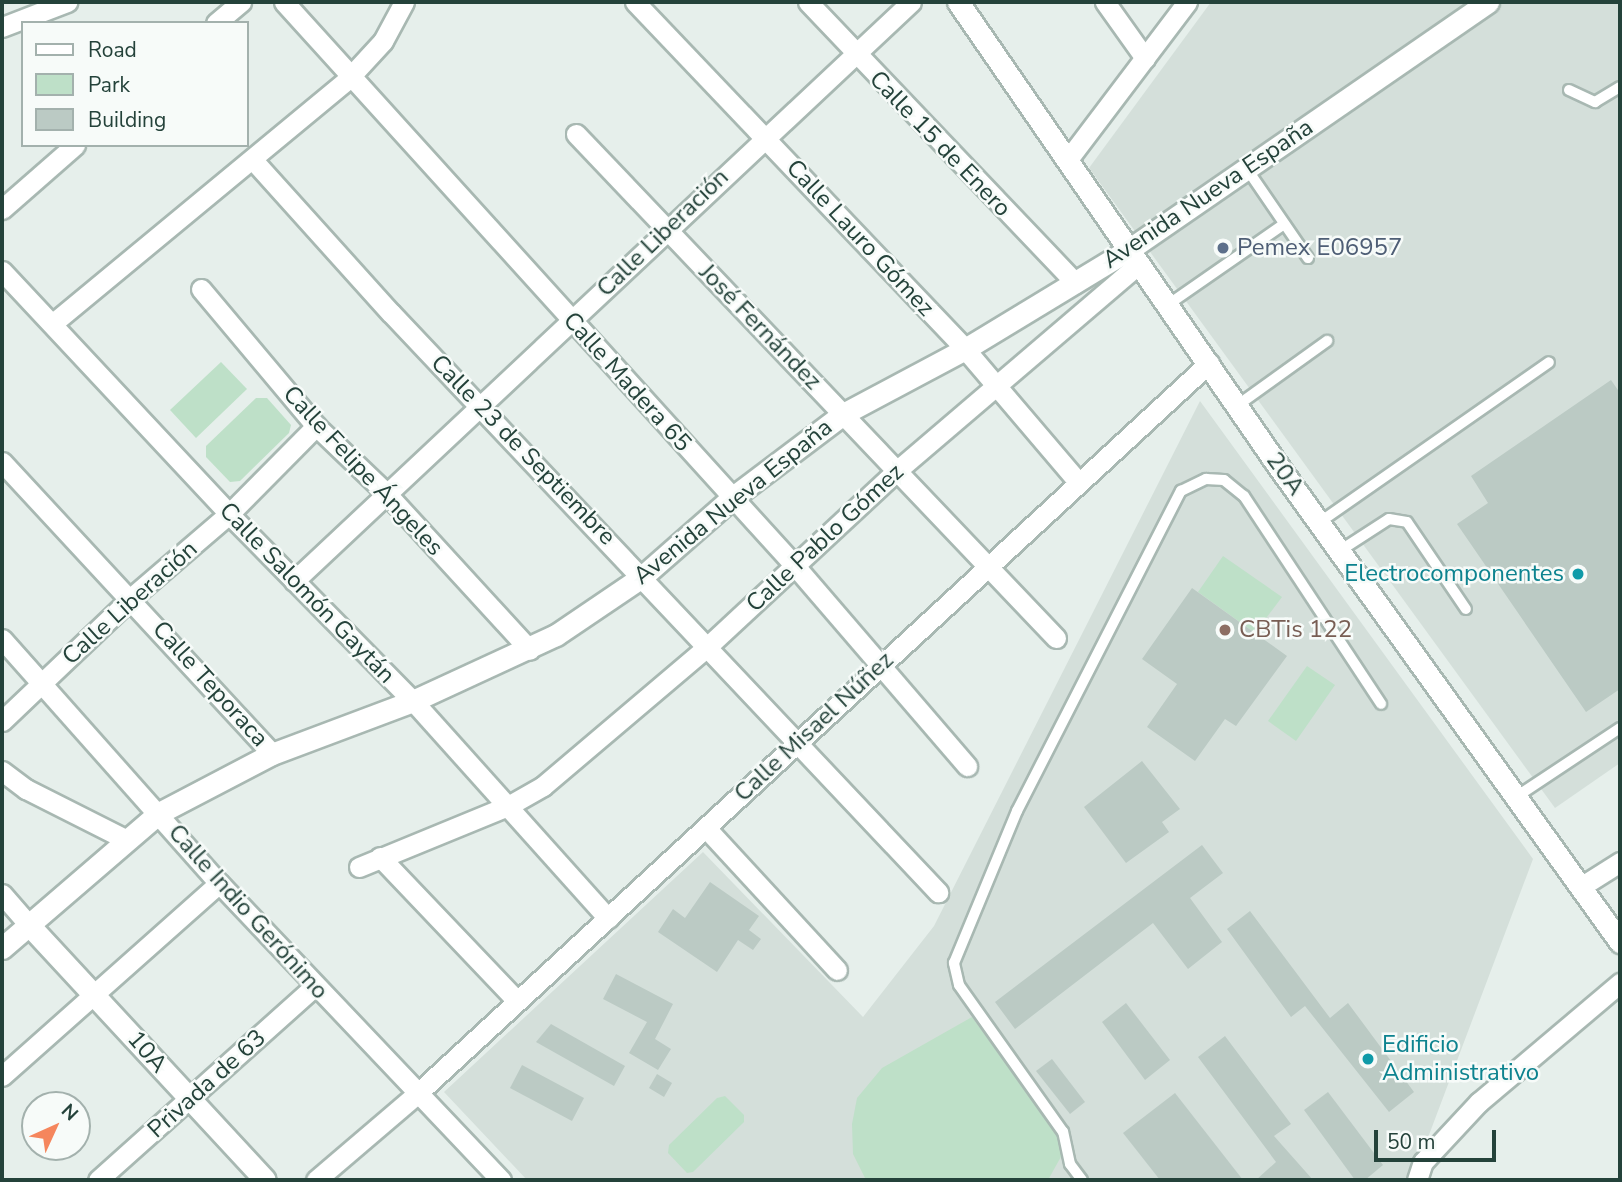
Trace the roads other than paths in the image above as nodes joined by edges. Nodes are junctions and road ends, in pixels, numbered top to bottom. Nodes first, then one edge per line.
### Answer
1 (67, 2) edge
2 (241, 2) edge
3 (284, 2) edge
4 (404, 2) edge
5 (635, 2) edge
6 (808, 2) edge
7 (911, 2) edge
8 (958, 2) edge
9 (1105, 2) edge
10 (1187, 2) edge
11 (1488, 2) edge
12 (218, 21) edge
13 (2, 27) edge
14 (853, 54) junction
15 (1145, 58) junction
16 (349, 78) junction
17 (1620, 87) edge
18 (1569, 90) dead end
19 (576, 134) dead end
20 (764, 137) junction
21 (73, 147) edge
22 (1069, 158) junction
23 (253, 159) junction
24 (1247, 168) junction
25 (2, 209) edge
26 (1284, 223) junction
27 (667, 229) junction
28 (1135, 256) junction
29 (1308, 258) dead end
30 (2, 271) edge
31 (1076, 283) junction
32 (201, 289) dead end
33 (1169, 304) junction
34 (572, 320) junction
35 (52, 324) junction
36 (1327, 341) dead end
37 (965, 348) junction
38 (1549, 362) dead end
39 (1209, 363) junction
40 (995, 387) junction
41 (478, 405) junction
42 (1238, 405) junction
43 (843, 414) junction
44 (316, 426) junction
45 (2, 462) edge
46 (894, 472) junction
47 (1078, 482) junction
48 (385, 492) junction
49 (733, 497) junction
50 (229, 514) junction
51 (1320, 522) junction
52 (1341, 551) junction
53 (795, 566) junction
54 (988, 569) junction
55 (643, 576) junction
56 (294, 581) junction
57 (132, 597) junction
58 (1466, 609) dead end
59 (1056, 638) dead end
60 (2, 639) edge
61 (707, 647) junction
62 (530, 650) junction
63 (881, 664) junction
64 (43, 683) junction
65 (413, 701) junction
66 (1381, 704) dead end
67 (2, 721) edge
68 (1620, 728) edge
69 (795, 743) junction
70 (272, 754) junction
71 (967, 766) dead end
72 (2, 772) edge
73 (1519, 795) junction
74 (508, 806) junction
75 (159, 813) junction
76 (706, 828) junction
77 (125, 839) junction
78 (380, 858) junction
79 (1620, 862) edge
80 (359, 867) dead end
81 (219, 883) junction
82 (1582, 886) junction
83 (938, 892) dead end
84 (2, 894) edge
85 (608, 918) junction
86 (29, 925) junction
87 (1620, 942) edge
88 (2, 948) edge
89 (837, 970) dead end
90 (1620, 983) edge
91 (314, 987) junction
92 (95, 993) junction
93 (516, 1000) junction
94 (2, 1076) edge
95 (419, 1092) junction
96 (189, 1100) junction
97 (1419, 1179) edge
98 (98, 1180) edge
99 (265, 1180) edge
100 (316, 1180) edge
101 (500, 1180) edge
102 (1082, 1180) edge

1 - 13 street
2 - 12 street
3 - 16 street, Calle Madera 65
4 - 16 street
5 - 20 street, Calle Lauro Gómez
6 - 14 street, Calle 15 de Enero
7 - 14 street, Calle Liberación
8 - 22 main road, 20A
9 - 15 street
10 - 15 street
11 - 24 main road, Avenida Nueva España
14 - 20 street, Calle Liberación
14 - 31 street, Calle 15 de Enero
15 - 22 street
16 - 23 street
16 - 34 street, Calle Madera 65
17 - 18 lane
19 - 27 street, José Fernández
20 - 27 street, Calle Liberación
20 - 37 street, Calle Lauro Gómez
21 - 25 street
22 - 28 main road, 20A
23 - 35 street
23 - 41 street, Calle 23 de Septiembre
24 - 26 lane
24 - 28 main road, Avenida Nueva España
26 - 29 lane
26 - 33 lane
27 - 34 street, Calle Liberación
27 - 43 street, José Fernández
28 - 31 main road, Avenida Nueva España
28 - 33 main road, 20A
28 - 40 street, Calle Pablo Gómez
30 - 35 street, Calle Salomón Gaytán
31 - 37 main road, Avenida Nueva España
32 - 44 street, Calle Felipe Ángeles
33 - 39 main road, 20A
34 - 41 street, Calle Liberación
34 - 49 street, Calle Madera 65
35 - 50 street, Calle Salomón Gaytán
36 - 42 lane
37 - 40 street, Calle Lauro Gómez
37 - 43 main road, Avenida Nueva España
38 - 51 lane
39 - 42 main road, 20A
39 - 47 street, Calle Misael Núñez
40 - 46 street, Calle Pablo Gómez
40 - 47 street, Calle Lauro Gómez
41 - 48 street, Calle Liberación
41 - 55 street, Calle 23 de Septiembre
42 - 51 main road, 20A
43 - 46 street, José Fernández
43 - 49 main road, Avenida Nueva España
44 - 48 street, Calle Felipe Ángeles
44 - 50 street, Calle Liberación
45 - 57 street, Calle Teporaca
46 - 53 street, Calle Pablo Gómez
46 - 54 street, José Fernández
47 - 54 street, Calle Misael Núñez
48 - 56 street, Calle Liberación
48 - 62 street, Calle Felipe Ángeles
49 - 53 street, Calle Madera 65
49 - 55 main road, Avenida Nueva España
50 - 56 street, Calle Salomón Gaytán
50 - 57 street, Calle Liberación
51 - 52 main road, 20A
52 - 58 lane
52 - 73 main road, 20A
53 - 61 street, Calle Pablo Gómez
53 - 63 street, Calle Madera 65
54 - 59 street, José Fernández
54 - 63 street, Calle Misael Núñez
55 - 61 street, Calle 23 de Septiembre
55 - 62 main road, Avenida Nueva España
56 - 65 street, Calle Salomón Gaytán
57 - 64 street, Calle Liberación
57 - 70 street, Calle Teporaca
60 - 64 street, Calle Indio Gerónimo
61 - 69 street, Calle 23 de Septiembre
61 - 74 street, Calle Pablo Gómez
62 - 65 main road, Avenida Nueva España
63 - 69 street, Calle Misael Núñez
63 - 71 street, Calle Madera 65
64 - 67 street, Calle Liberación
64 - 75 street, Calle Indio Gerónimo
65 - 70 main road, Avenida Nueva España
65 - 74 street, Calle Salomón Gaytán
66 - 102 lane
68 - 73 lane
69 - 76 street, Calle Misael Núñez
69 - 83 street, Calle 23 de Septiembre
70 - 75 main road, Avenida Nueva España
72 - 77 street
73 - 82 main road, 20A
74 - 78 street
74 - 85 street, Calle Salomón Gaytán
75 - 77 main road, Avenida Nueva España
75 - 81 street, Calle Indio Gerónimo
76 - 85 street, Calle Misael Núñez
76 - 89 street
77 - 86 main road, Avenida Nueva España
78 - 80 street
78 - 93 street
79 - 82 street
81 - 91 street, Calle Indio Gerónimo
81 - 92 street
82 - 87 main road, 20A
84 - 86 street
85 - 93 street, Calle Misael Núñez
86 - 88 main road, Avenida Nueva España
86 - 92 main road, 10A
90 - 97 street
91 - 95 street, Calle Indio Gerónimo
91 - 96 street, Privada de 63
92 - 94 street
92 - 96 main road, 10A
93 - 95 street, Calle Misael Núñez
95 - 100 street, Calle Misael Núñez
95 - 101 street, Calle Indio Gerónimo
96 - 98 street, Privada de 63
96 - 99 main road, 10A

